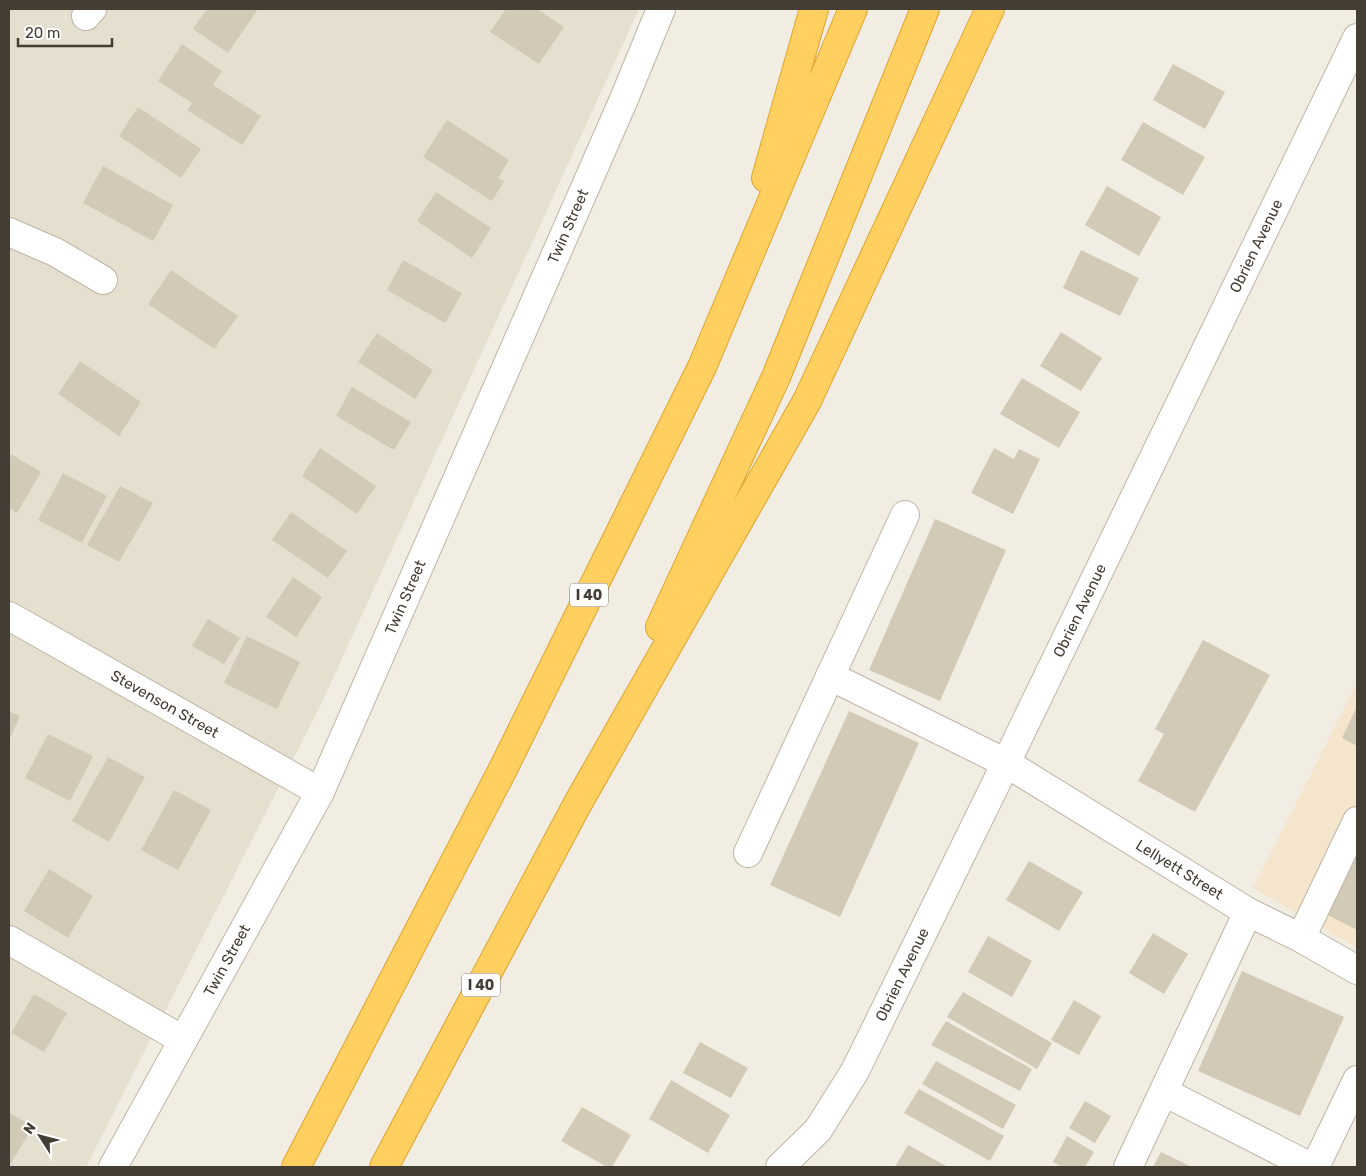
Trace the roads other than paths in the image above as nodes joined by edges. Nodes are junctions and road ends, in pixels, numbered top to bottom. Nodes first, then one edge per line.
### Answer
1 (661, 9) edge
2 (814, 9) edge
3 (853, 9) edge
4 (925, 9) edge
5 (990, 9) edge
6 (1357, 38) edge
7 (9, 232) edge
8 (103, 280) dead end
9 (732, 297) junction
10 (905, 515) dead end
11 (9, 616) edge
12 (830, 676) junction
13 (1006, 763) junction
14 (320, 792) junction
15 (578, 803) junction
16 (1357, 821) edge
17 (748, 853) dead end
18 (1248, 912) junction
19 (1301, 938) junction
20 (9, 940) edge
21 (1357, 970) edge
22 (183, 1040) junction
23 (1357, 1080) edge
24 (1164, 1092) junction
25 (113, 1167) edge
26 (296, 1167) edge
27 (384, 1167) edge
28 (780, 1167) edge
29 (1128, 1167) edge
30 (1313, 1167) edge

1 - 14 street, Twin Street
2 - 9 highway
3 - 9 highway, I 40
4 - 15 highway, I 40
5 - 15 highway
6 - 13 street, Obrien Avenue
7 - 8 street
9 - 26 highway, I 40
10 - 12 street
11 - 14 street, Stevenson Street
12 - 13 street, Lellyett Street
12 - 17 street
13 - 18 street, Lellyett Street
13 - 28 street, Obrien Avenue
14 - 22 street, Twin Street
15 - 27 highway, I 40
16 - 19 street
18 - 19 street, Lellyett Street
18 - 24 street
19 - 21 street, Lellyett Street
20 - 22 street
22 - 25 street, Twin Street
23 - 30 street
24 - 29 street
24 - 30 street

